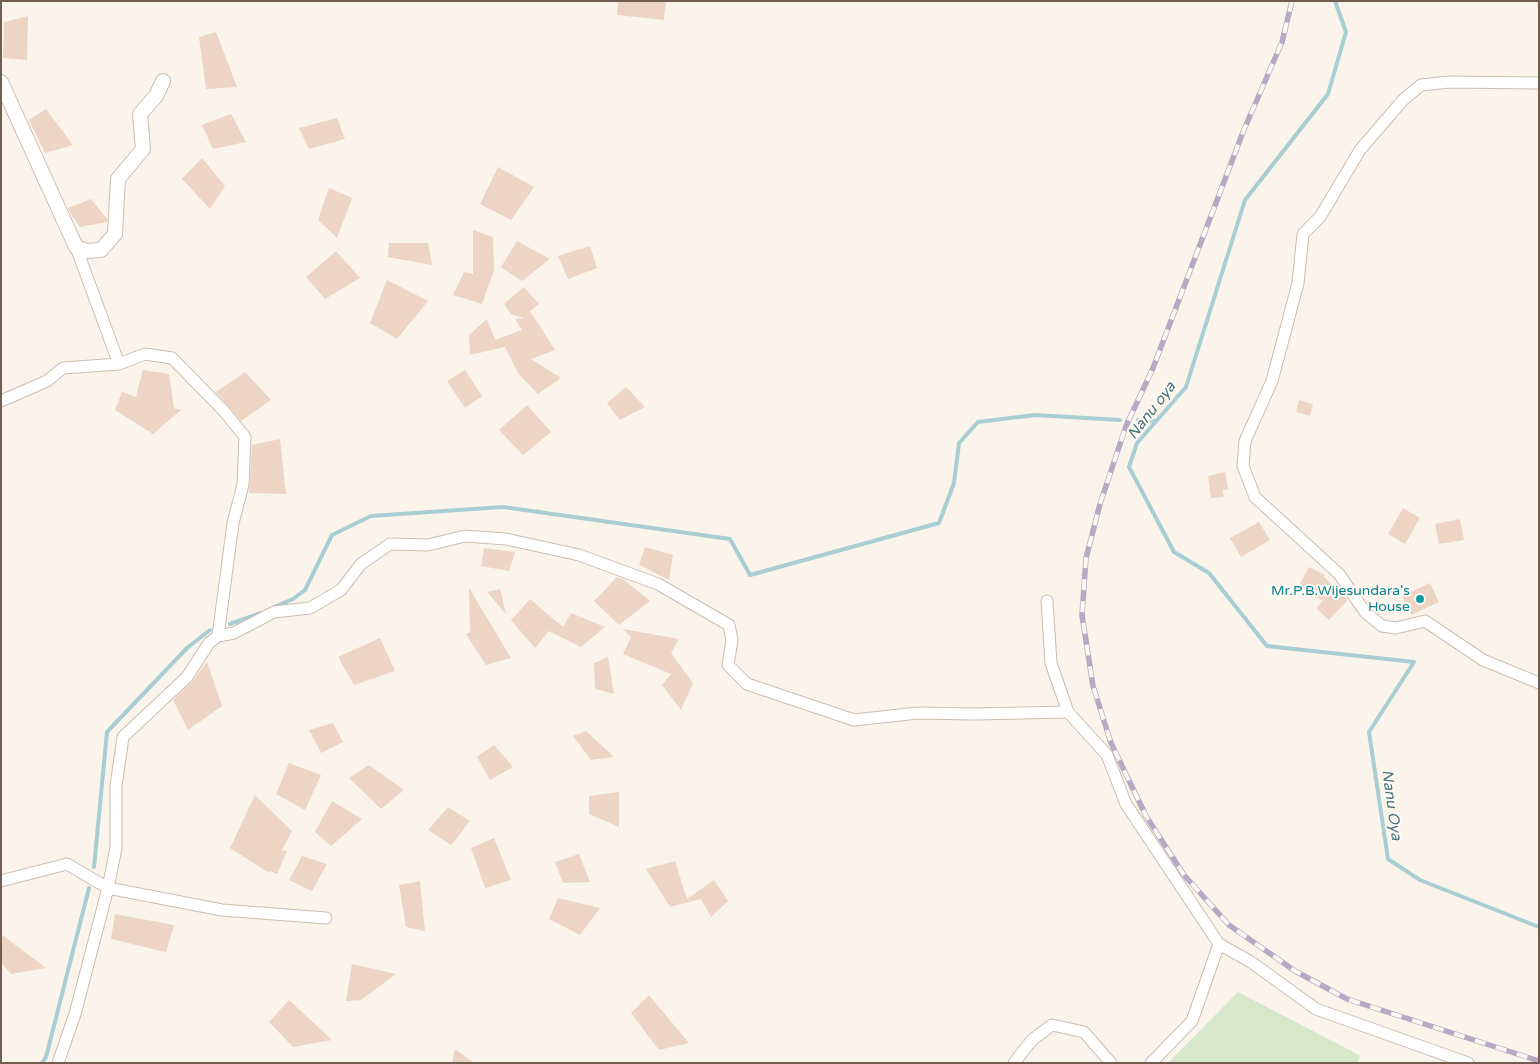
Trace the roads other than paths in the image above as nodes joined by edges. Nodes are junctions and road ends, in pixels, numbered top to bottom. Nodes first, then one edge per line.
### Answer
1 (1, 82) edge
2 (162, 82) dead end
3 (1539, 83) edge
4 (76, 247) junction
5 (119, 364) junction
6 (1, 401) edge
7 (1047, 601) dead end
8 (218, 636) junction
9 (1539, 683) edge
10 (1068, 712) junction
11 (1, 882) edge
12 (108, 888) junction
13 (326, 918) dead end
14 (1218, 944) junction
15 (58, 1063) edge
16 (1014, 1063) edge
17 (1111, 1063) edge
18 (1151, 1063) edge
19 (1468, 1063) edge

1 - 4 street
2 - 4 street
3 - 9 street
4 - 5 street
5 - 6 street
5 - 8 street
7 - 10 street
8 - 10 street
8 - 12 street
10 - 14 street
11 - 12 street
12 - 13 street
12 - 15 street
14 - 18 street
14 - 19 street
16 - 17 street

